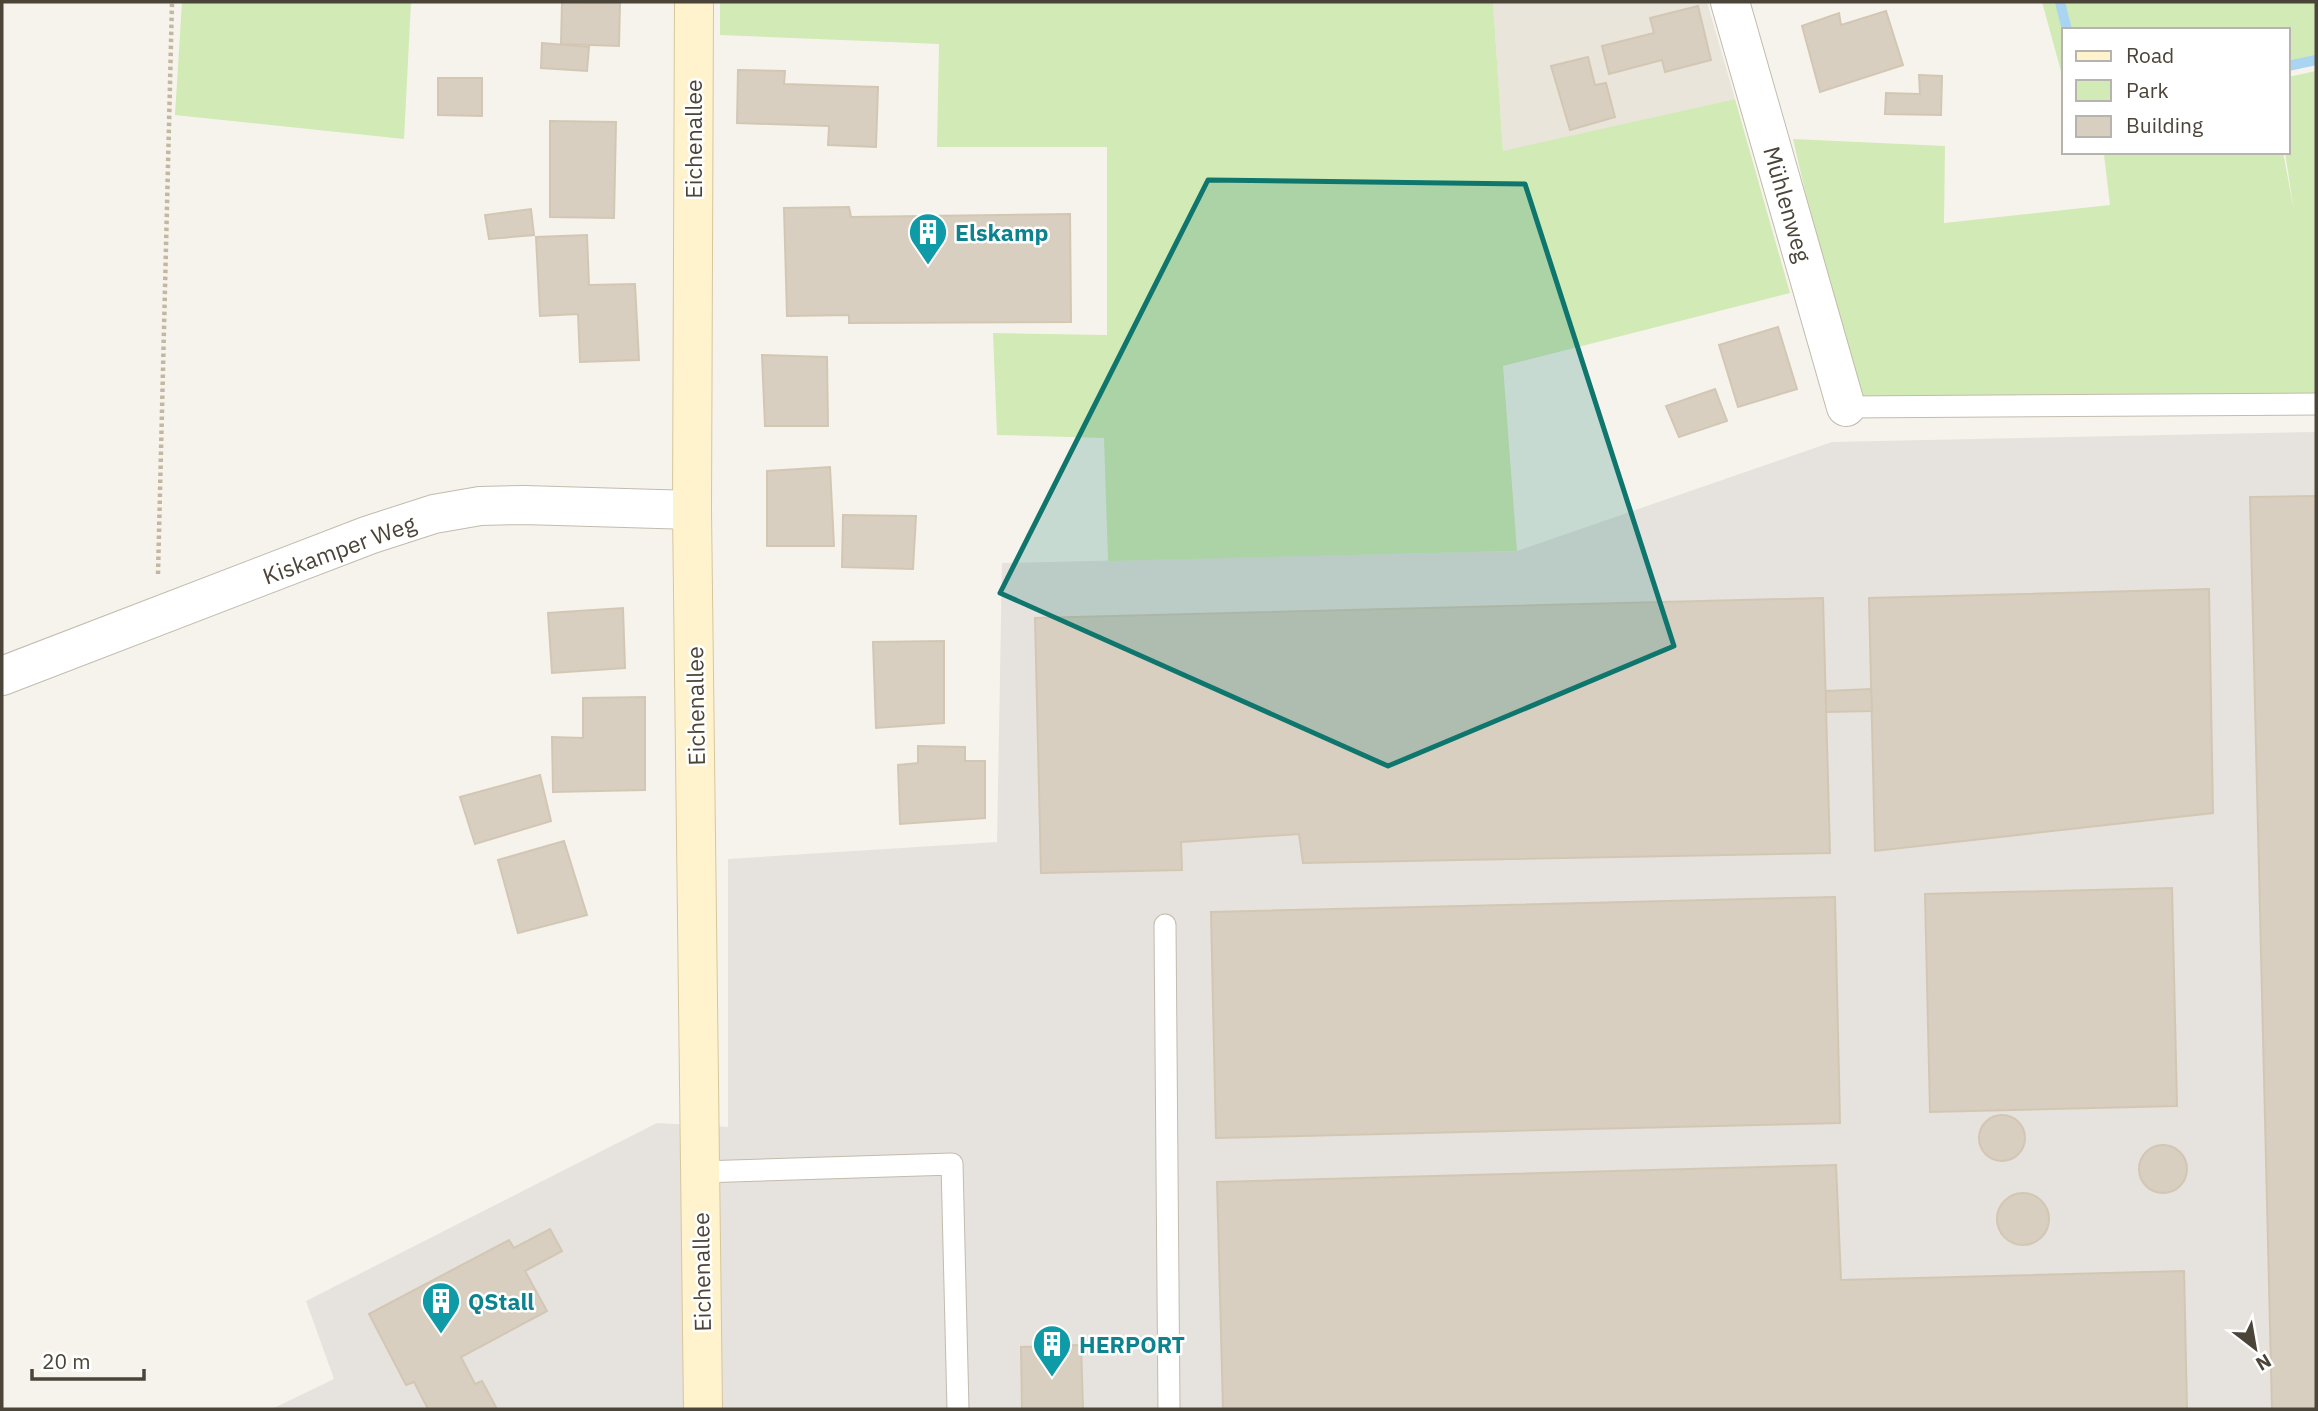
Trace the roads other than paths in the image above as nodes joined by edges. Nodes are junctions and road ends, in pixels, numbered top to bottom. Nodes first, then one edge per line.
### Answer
1 (694, 2) edge
2 (1730, 2) edge
3 (2316, 404) edge
4 (1846, 407) joint
5 (692, 510) junction
6 (2, 676) edge
7 (1165, 925) dead end
8 (700, 1172) junction
9 (703, 1409) edge
10 (958, 1409) edge
11 (1169, 1409) edge

1 - 5 street, Eichenallee
2 - 4 street, Mühlenweg
3 - 4 lane
5 - 6 street, Kiskamper Weg
5 - 8 street, Eichenallee
7 - 11 lane
8 - 9 street, Eichenallee
8 - 10 lane

